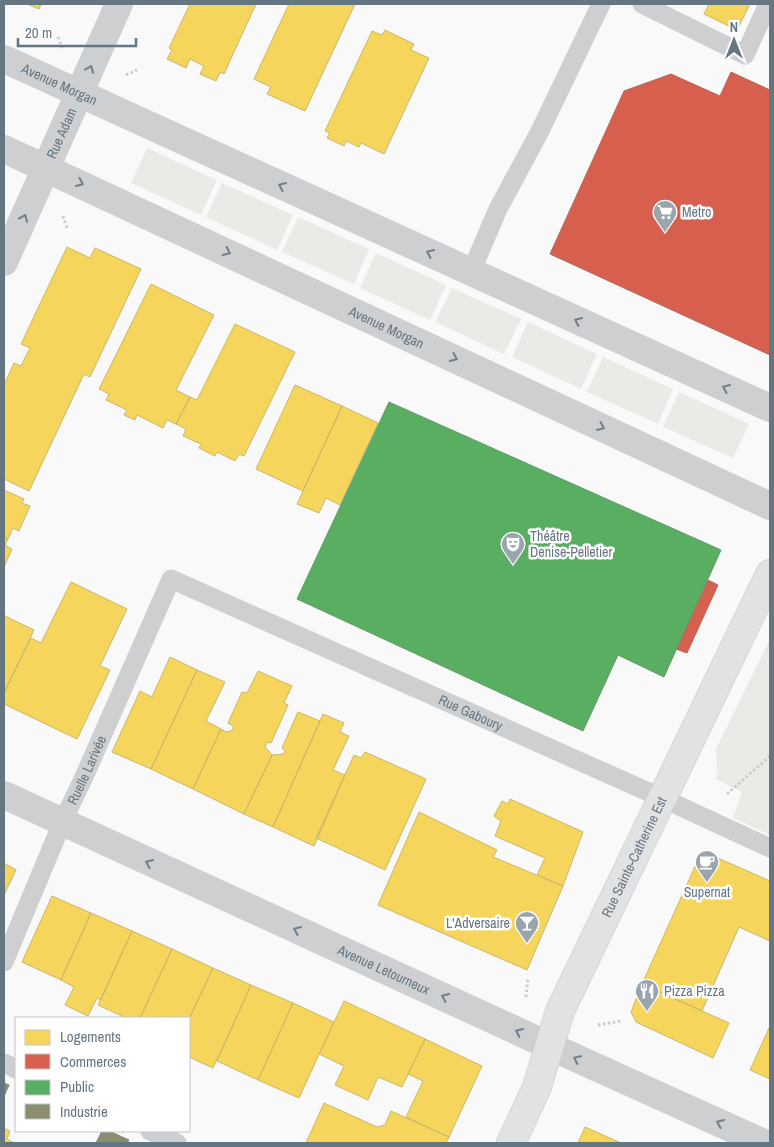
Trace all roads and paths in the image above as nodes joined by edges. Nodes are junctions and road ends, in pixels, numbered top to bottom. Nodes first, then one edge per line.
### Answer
1 (119, 4) edge
2 (601, 4) edge
3 (642, 4) edge
4 (768, 4) edge
5 (58, 37) dead end
6 (63, 51) dead end
7 (4, 59) edge
8 (137, 70) dead end
9 (121, 78) dead end
10 (79, 94) junction
11 (4, 149) edge
12 (46, 168) junction
13 (61, 212) dead end
14 (67, 228) dead end
15 (4, 262) edge
16 (471, 272) junction
17 (770, 408) edge
18 (770, 506) edge
19 (770, 574) edge
20 (171, 579) joint
21 (770, 756) edge
22 (4, 795) edge
23 (726, 795) dead end
24 (662, 798) junction
25 (62, 823) junction
26 (770, 848) edge
27 (4, 962) edge
28 (528, 978) dead end
29 (526, 999) dead end
30 (621, 1021) dead end
31 (598, 1026) dead end
32 (550, 1046) junction
33 (152, 1132) edge
34 (177, 1143) edge
35 (511, 1143) edge
36 (764, 1143) edge

10 -> 1 street, Rue Adam
2 - 16 lane
3 - 4 lane
5 - 6 path
7 - 10 street, Avenue Morgan
8 - 9 path
10 - 12 street, Rue Adam
16 -> 10 street, Avenue Morgan
11 - 12 street, Avenue Morgan
15 -> 12 street, Rue Adam
12 -> 18 street, Avenue Morgan
13 - 14 path
17 -> 16 street, Avenue Morgan
19 - 24 street, Rue Sainte-Catherine Est
20 - 24 lane, Rue Gaboury
20 - 25 lane, Ruelle Larivée
21 - 23 path
22 - 25 street, Avenue Letourneux
24 - 26 lane, Rue Gaboury
24 - 32 street, Rue Sainte-Catherine Est
25 - 27 lane, Ruelle Larivée
32 -> 25 street, Avenue Letourneux
28 - 29 path
30 - 31 path
32 - 35 street, Rue Sainte-Catherine Est
36 -> 32 street, Avenue Letourneux
33 - 34 lane

